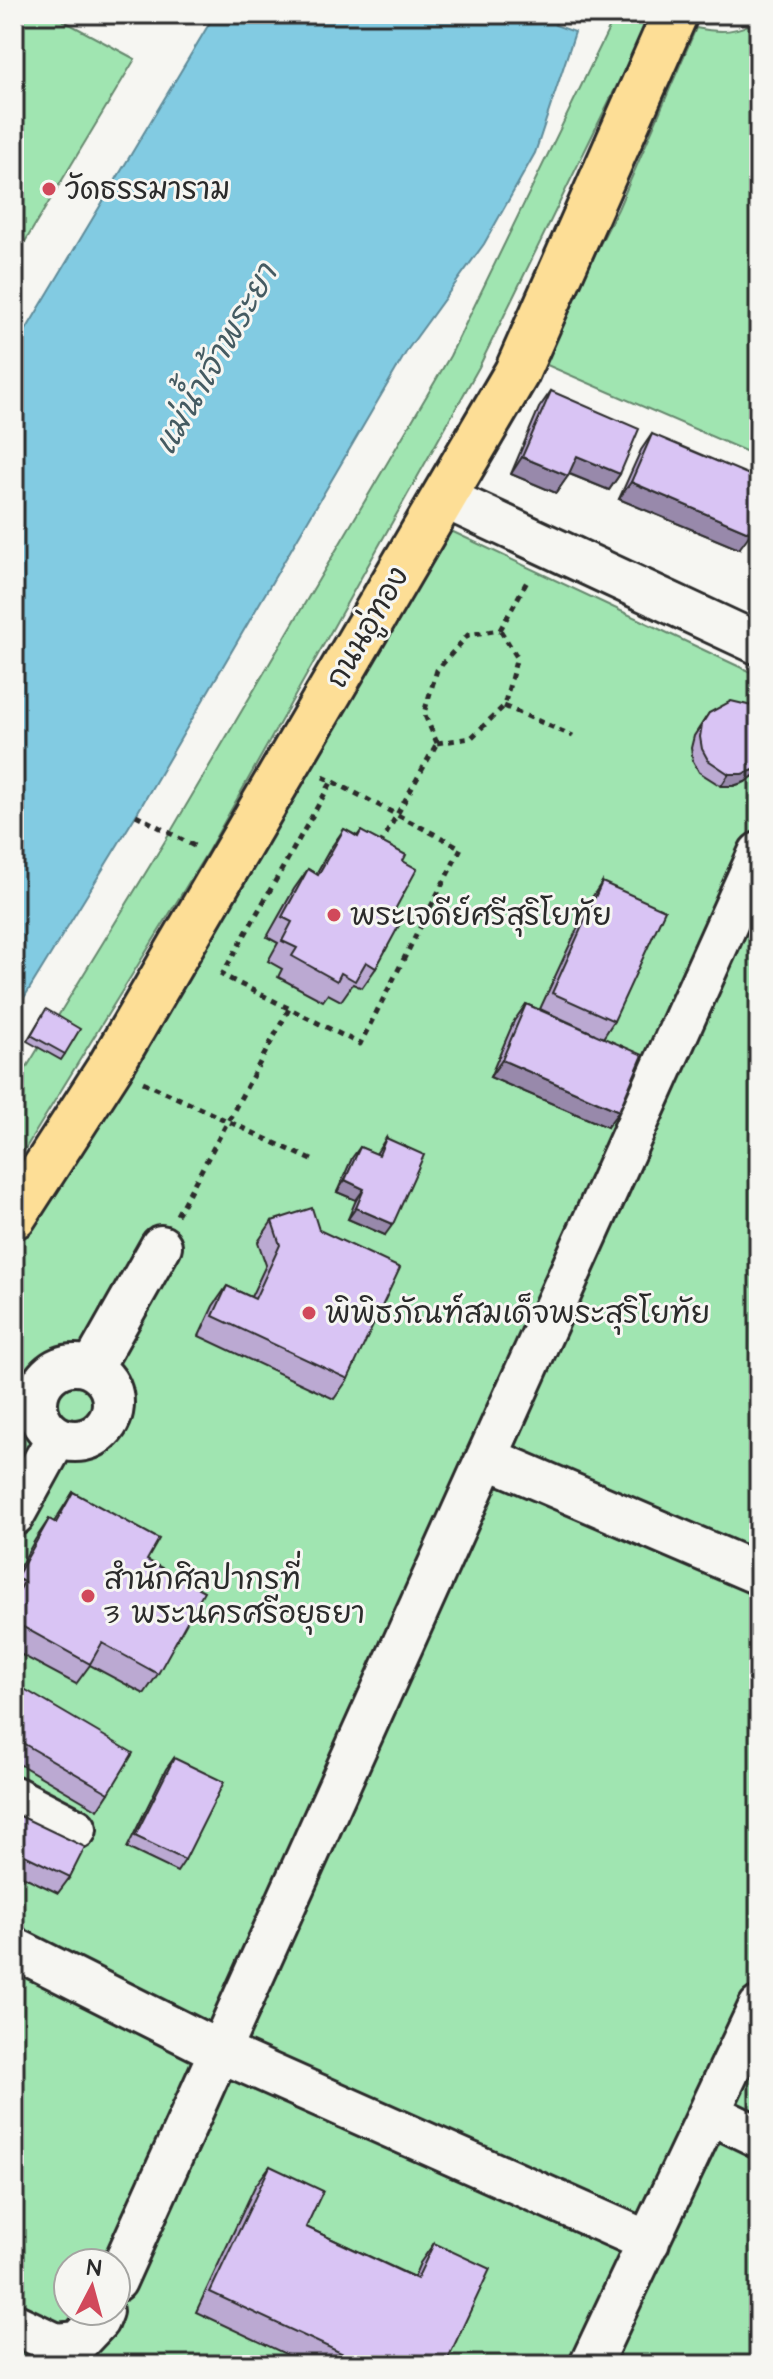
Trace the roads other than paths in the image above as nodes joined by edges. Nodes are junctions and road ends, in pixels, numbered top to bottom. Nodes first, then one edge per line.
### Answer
1 (675, 14) edge
2 (443, 497) junction
3 (759, 644) edge
4 (759, 853) edge
5 (14, 1216) edge
6 (161, 1246) road end
7 (92, 1368) junction
8 (27, 1379) edge
9 (57, 1437) junction
10 (488, 1458) junction
11 (14, 1515) edge
12 (759, 1574) edge
13 (14, 1797) edge
14 (76, 1829) dead end
15 (14, 1948) edge
16 (759, 2007) edge
17 (221, 2052) junction
18 (709, 2113) junction
19 (759, 2137) edge
20 (649, 2242) junction
21 (132, 2247) edge
22 (14, 2324) edge
23 (92, 2327) edge
24 (591, 2365) edge

1 - 2 main road, ถนนอู่ทอง
2 - 3 street
2 - 5 main road, ถนนอู่ทอง
4 - 10 street
6 - 7 street
7 - 8 street
7 - 9 street
8 - 9 street
9 - 11 street
10 - 12 street
10 - 17 street
13 - 14 street
15 - 17 street
16 - 18 street
17 - 20 street
17 - 21 street
18 - 19 street
18 - 20 street
20 - 24 street
22 - 23 street

